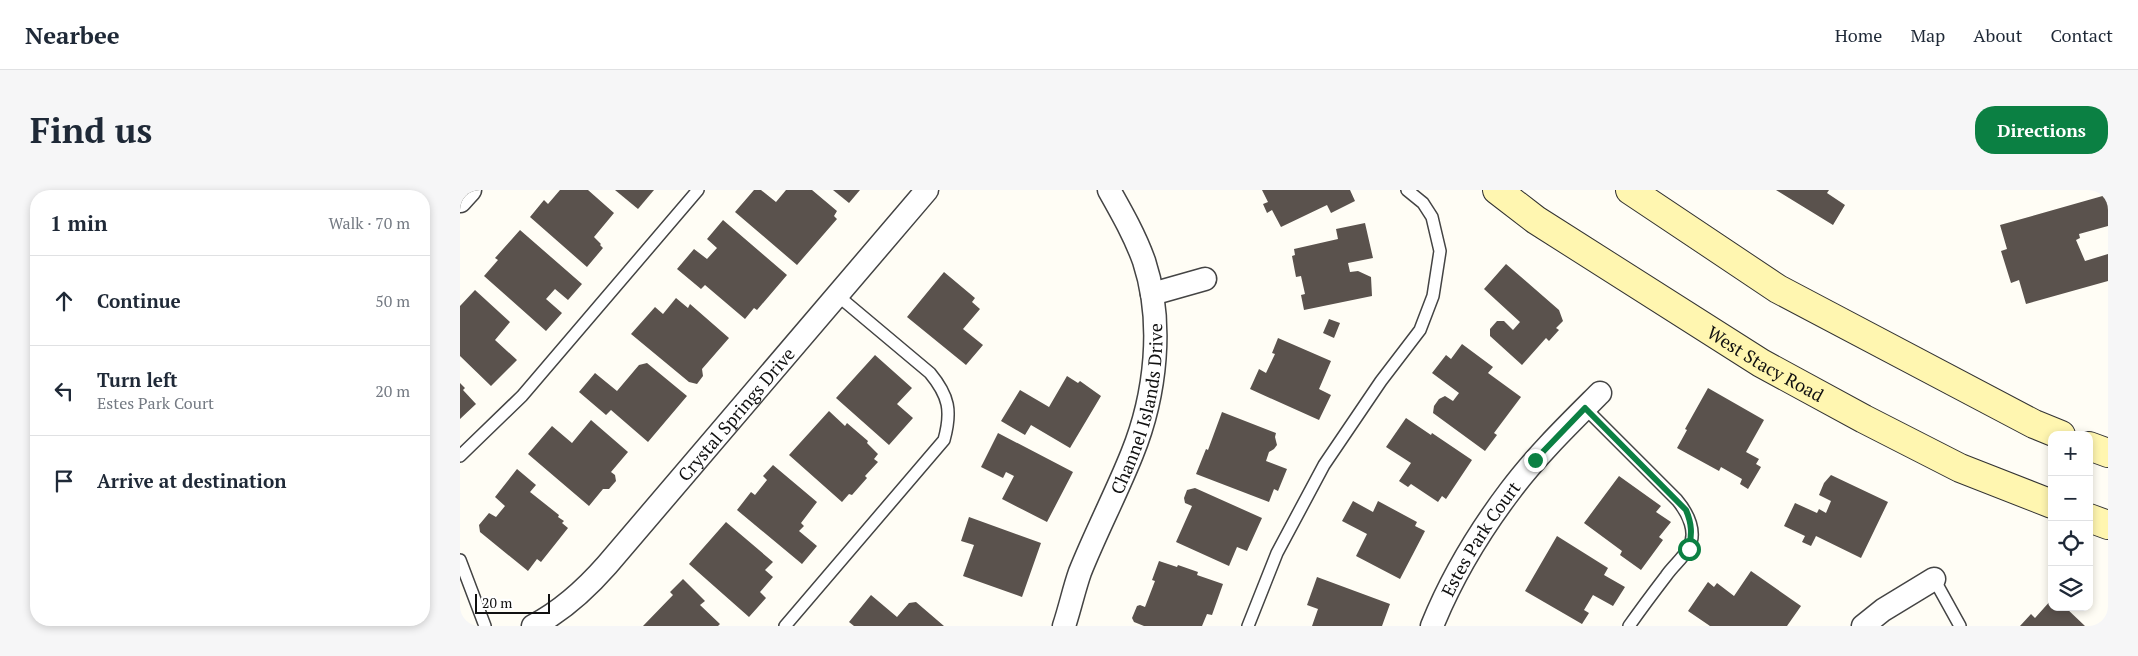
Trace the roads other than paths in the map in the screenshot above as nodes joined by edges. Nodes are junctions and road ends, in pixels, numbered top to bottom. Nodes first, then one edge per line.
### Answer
1 (470, 190) edge
2 (698, 190) edge
3 (927, 190) edge
4 (1109, 190) edge
5 (1407, 190) edge
6 (1497, 190) edge
7 (1630, 190) edge
8 (460, 201) edge
9 (1205, 279) dead end
10 (1152, 294) junction
11 (837, 295) junction
12 (1592, 400) joint
13 (2051, 431) edge
14 (2093, 447) edge
15 (2108, 453) edge
16 (460, 456) edge
17 (2048, 502) edge
18 (2093, 520) edge
19 (2108, 526) edge
20 (460, 560) edge
21 (1934, 579) joint
22 (485, 626) edge
23 (533, 626) edge
24 (785, 626) edge
25 (1064, 626) edge
26 (1248, 626) edge
27 (1432, 626) edge
28 (1629, 626) edge
29 (1863, 626) edge
30 (1960, 626) edge

1 - 8 street
2 - 16 lane
3 - 11 street, Crystal Springs Drive
4 - 10 street, Channel Islands Drive
5 - 26 lane
6 - 17 main road, West Stacy Road
7 - 13 main road
9 - 10 street
10 - 25 street, Channel Islands Drive
11 - 23 street, Crystal Springs Drive
11 - 24 lane
12 - 27 street, Estes Park Court
12 - 28 lane
14 - 15 main road
18 - 19 main road
20 - 22 lane
21 - 29 street
21 - 30 lane

